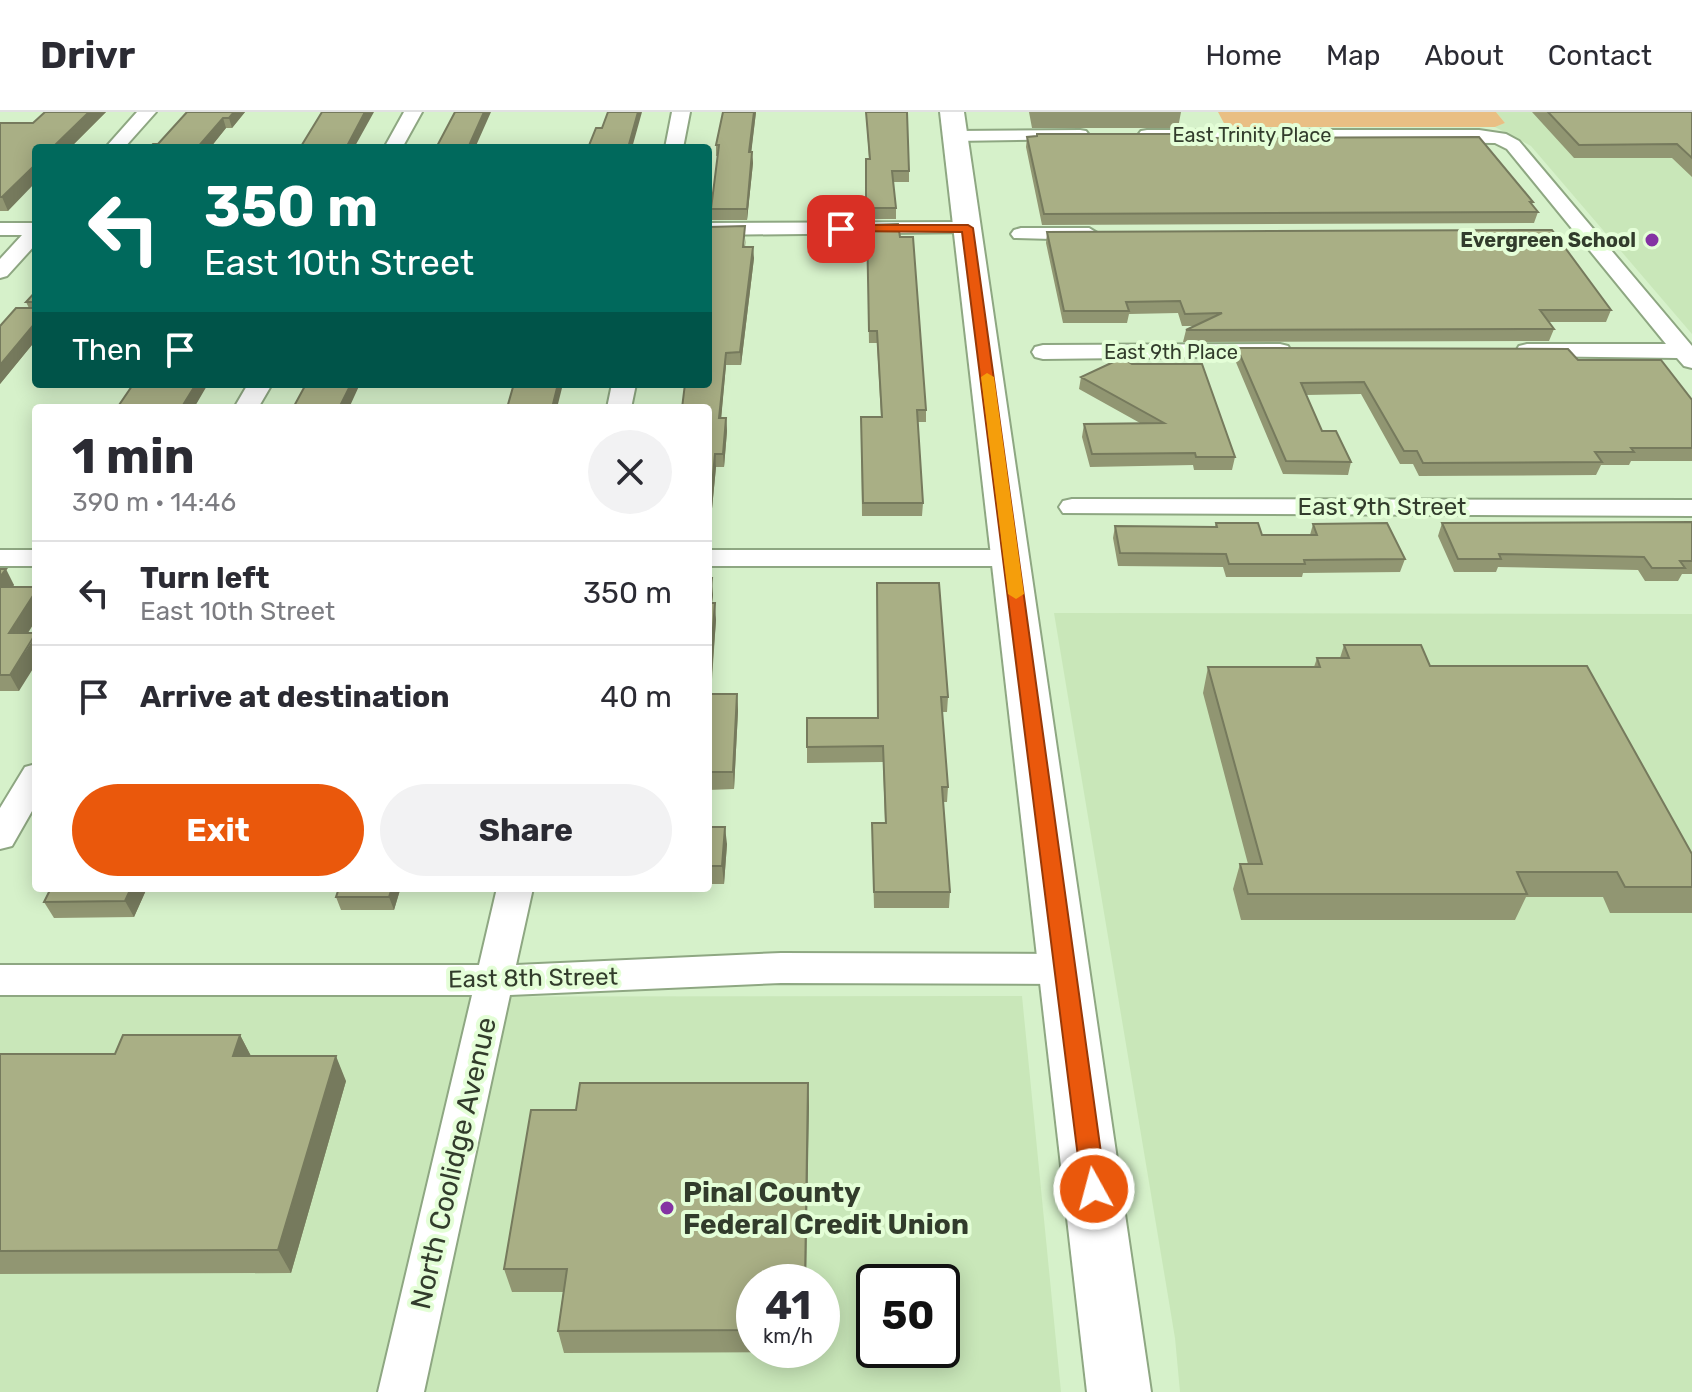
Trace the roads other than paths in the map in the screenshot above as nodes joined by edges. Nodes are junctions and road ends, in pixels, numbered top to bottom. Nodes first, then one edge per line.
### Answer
1 (147, 112) edge
2 (413, 112) edge
3 (681, 112) edge
4 (954, 124) edge
5 (1093, 135) edge
6 (1124, 135) edge
7 (118, 144) edge
8 (395, 144) edge
9 (675, 144) edge
10 (968, 228) junction
11 (0, 229) edge
12 (712, 229) edge
13 (32, 231) edge
14 (1553, 232) edge
15 (1585, 232) junction
16 (1021, 234) dead end
17 (1115, 234) edge
18 (32, 236) edge
19 (0, 272) edge
20 (1308, 351) edge
21 (1512, 351) edge
22 (1043, 352) dead end
23 (1688, 356) edge
24 (1072, 507) dead end
25 (1692, 508) edge
26 (0, 558) edge
27 (32, 558) edge
28 (712, 558) edge
29 (1011, 558) junction
30 (32, 782) edge
31 (0, 837) edge
32 (514, 892) edge
33 (1066, 969) junction
34 (0, 980) edge
35 (495, 980) junction
36 (401, 1392) edge
37 (1119, 1392) edge

1 - 7 street
2 - 8 street
3 - 9 street
4 - 5 street
4 - 10 main road
6 - 15 street, East Trinity Place
10 - 12 street
10 - 29 main road
11 - 13 street
14 - 15 street
15 - 23 street
16 - 17 street
18 - 19 street
20 - 22 street, East 9th Place
21 - 23 street
24 - 25 street, East 9th Street
26 - 27 street
28 - 29 street
29 - 33 main road
30 - 31 street
32 - 35 street, North Coolidge Avenue
33 - 35 street, East 8th Street
33 - 37 main road
34 - 35 street, East 8th Street
35 - 36 street, North Coolidge Avenue

